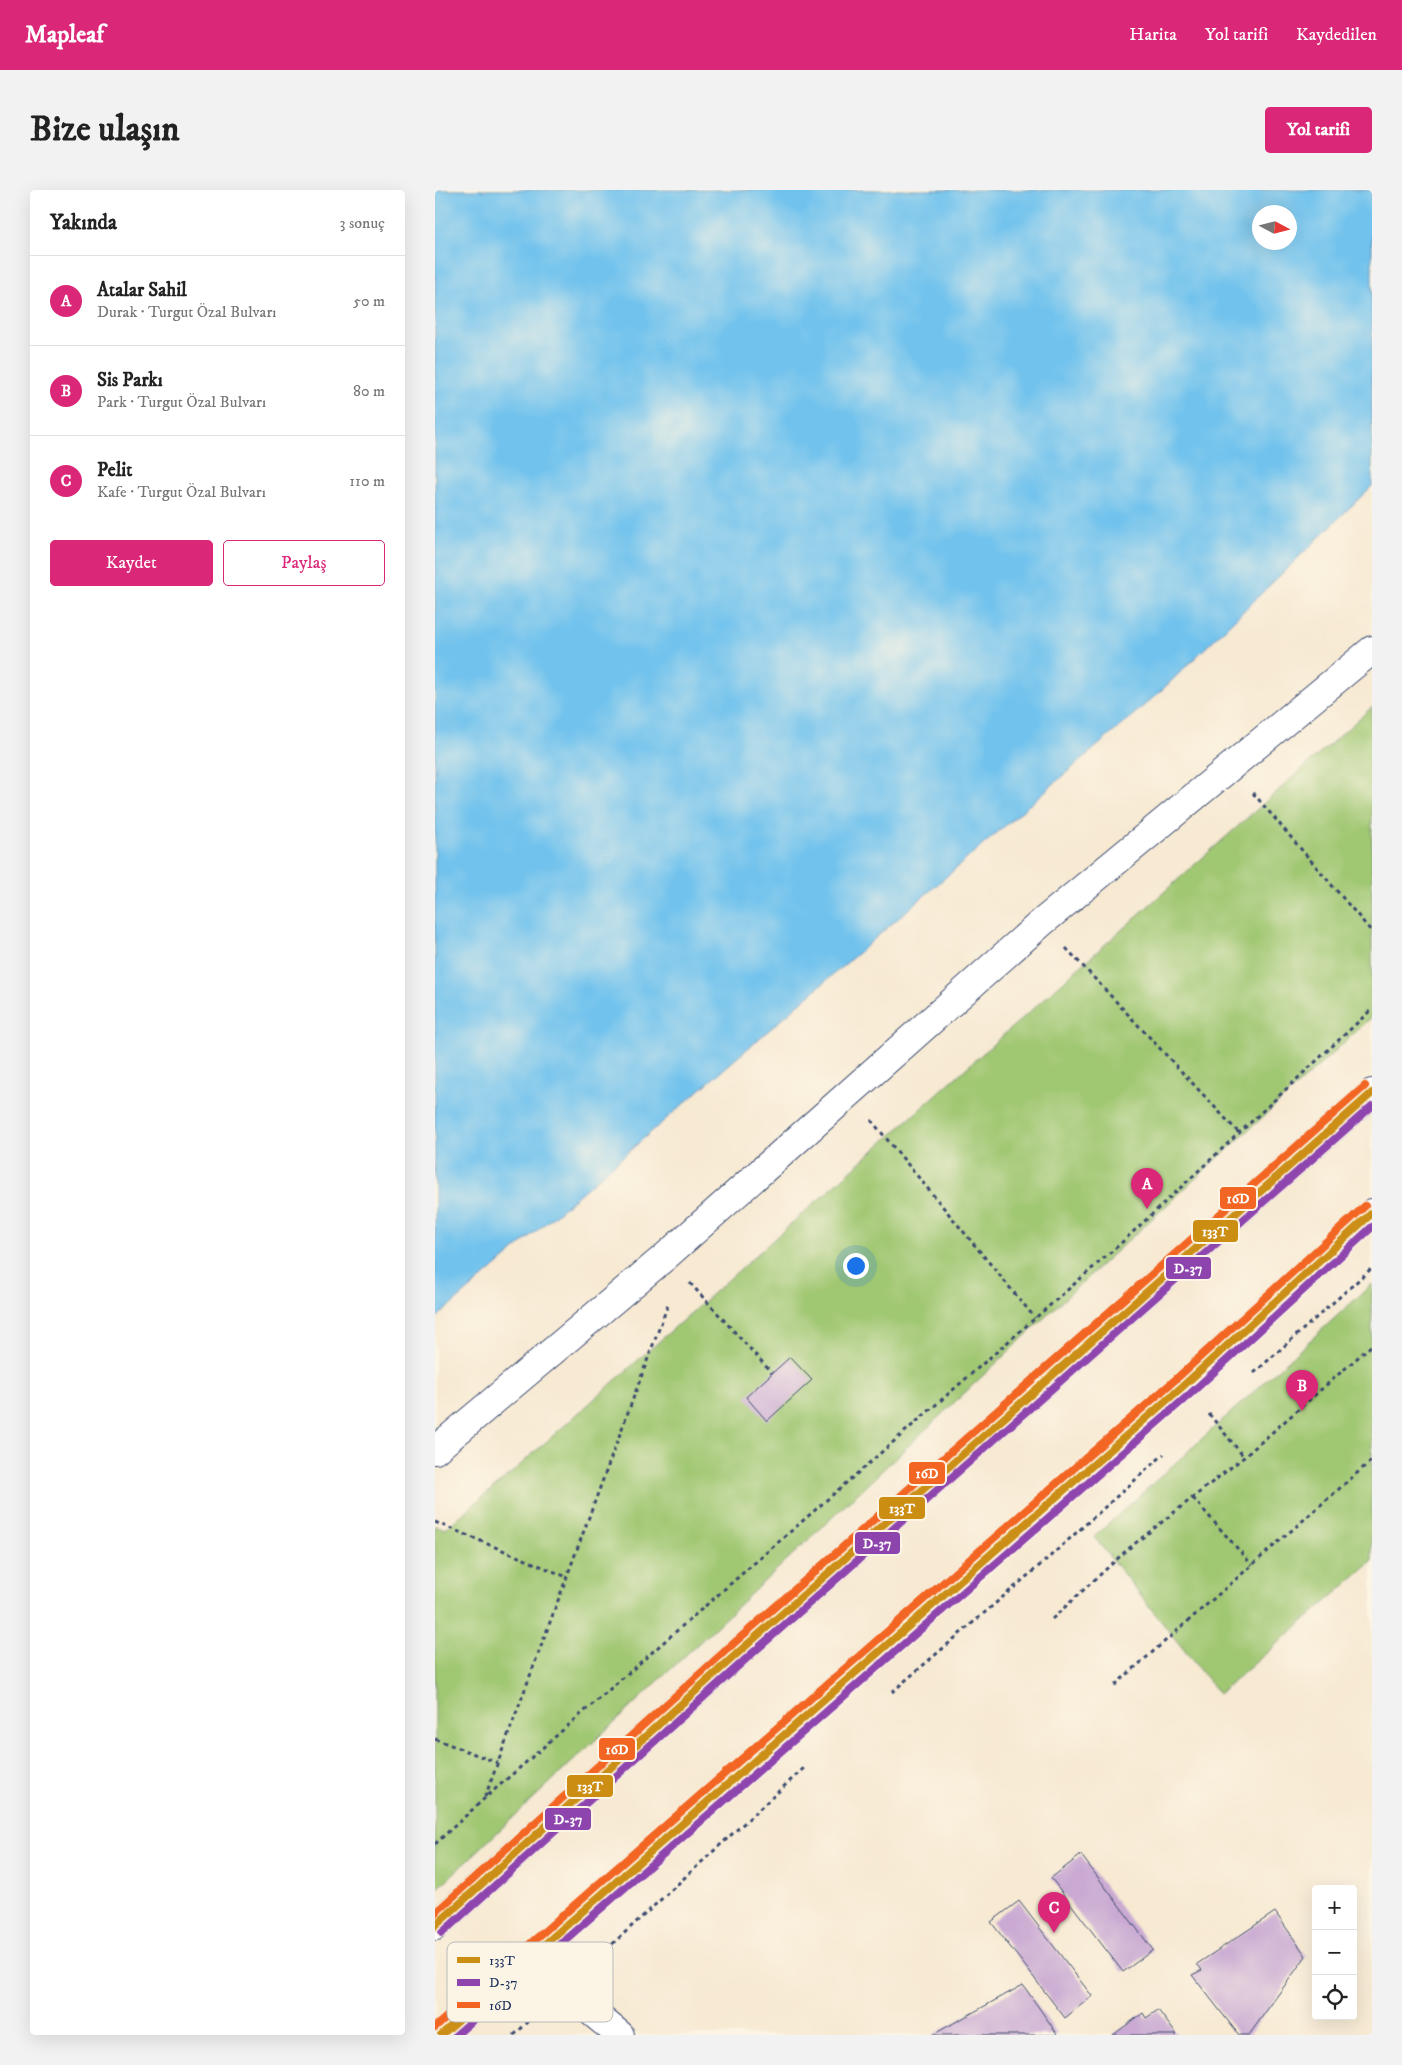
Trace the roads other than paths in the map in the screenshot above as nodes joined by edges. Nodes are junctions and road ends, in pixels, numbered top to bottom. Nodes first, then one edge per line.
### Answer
1 (1372, 650) edge
2 (1372, 1093) edge
3 (1372, 1213) edge
4 (435, 1450) edge
5 (435, 1926) edge
6 (547, 1942) edge
7 (456, 2022) edge
8 (604, 2022) edge
9 (441, 2035) edge
10 (620, 2035) edge

1 - 4 main road
2 - 5 main road
3 - 6 main road
7 - 9 main road
8 - 10 main road

